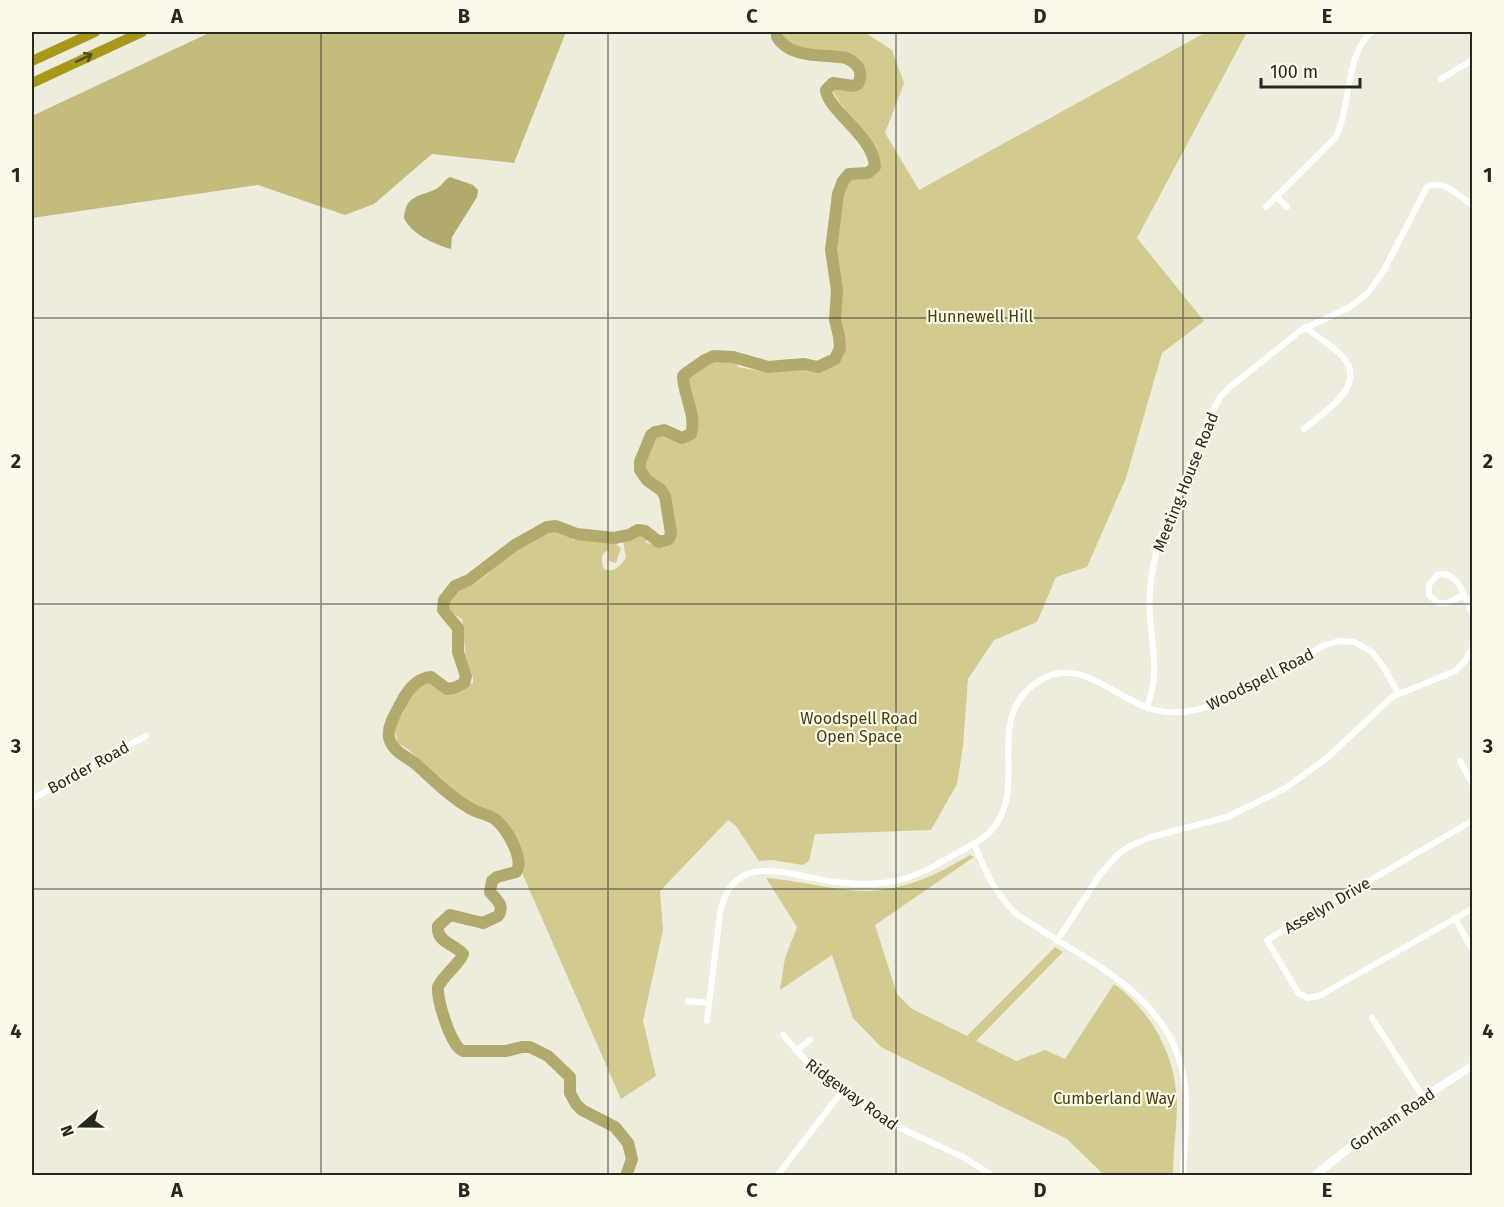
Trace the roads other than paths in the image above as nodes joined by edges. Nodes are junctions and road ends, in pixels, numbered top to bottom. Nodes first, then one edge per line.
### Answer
1 (94, 32) edge
2 (142, 32) edge
3 (1372, 32) edge
4 (1473, 60) edge
5 (32, 61) edge
6 (1441, 79) dead end
7 (32, 83) edge
8 (1276, 196) junction
9 (1473, 205) edge
10 (1266, 207) dead end
11 (1287, 207) dead end
12 (1305, 327) junction
13 (1304, 429) dead end
14 (1463, 595) junction
15 (1473, 613) edge
16 (1473, 648) edge
17 (1398, 693) junction
18 (1147, 708) junction
19 (146, 735) dead end
20 (1460, 761) dead end
21 (1473, 783) edge
22 (32, 799) edge
23 (1473, 821) edge
24 (974, 843) junction
25 (1473, 909) edge
26 (1455, 918) junction
27 (1057, 940) junction
28 (1473, 949) edge
29 (688, 1001) dead end
30 (709, 1003) junction
31 (1372, 1018) dead end
32 (707, 1021) dead end
33 (783, 1035) dead end
34 (810, 1040) dead end
35 (796, 1051) junction
36 (1473, 1066) edge
37 (843, 1089) junction
38 (1423, 1097) junction
39 (777, 1176) edge
40 (993, 1176) edge
41 (1183, 1176) edge
42 (1314, 1176) edge

1 - 5 highway
7 -> 2 highway
3 - 8 street
4 - 6 street
8 - 10 street
8 - 11 street
9 - 12 street, Meeting House Road
12 - 13 street
12 - 18 street, Meeting House Road
14 - 14 street
14 - 15 street
16 - 17 street
17 - 18 street, Woodspell Road
17 - 27 street
18 - 24 street, Woodspell Road
19 - 22 street, Border Road
20 - 21 street
23 - 26 street, Asselyn Drive
24 - 27 street
24 - 30 street, Woodspell Road
25 - 26 street, Asselyn Drive
26 - 28 street
27 - 41 street
29 - 30 street
30 - 32 street, Woodspell Road
31 - 38 street
33 - 35 street, Ridgeway Road
34 - 35 street
35 - 37 street, Ridgeway Road
36 - 38 main road, Gorham Road
37 - 39 street
37 - 40 street, Ridgeway Road
38 - 42 main road, Gorham Road

